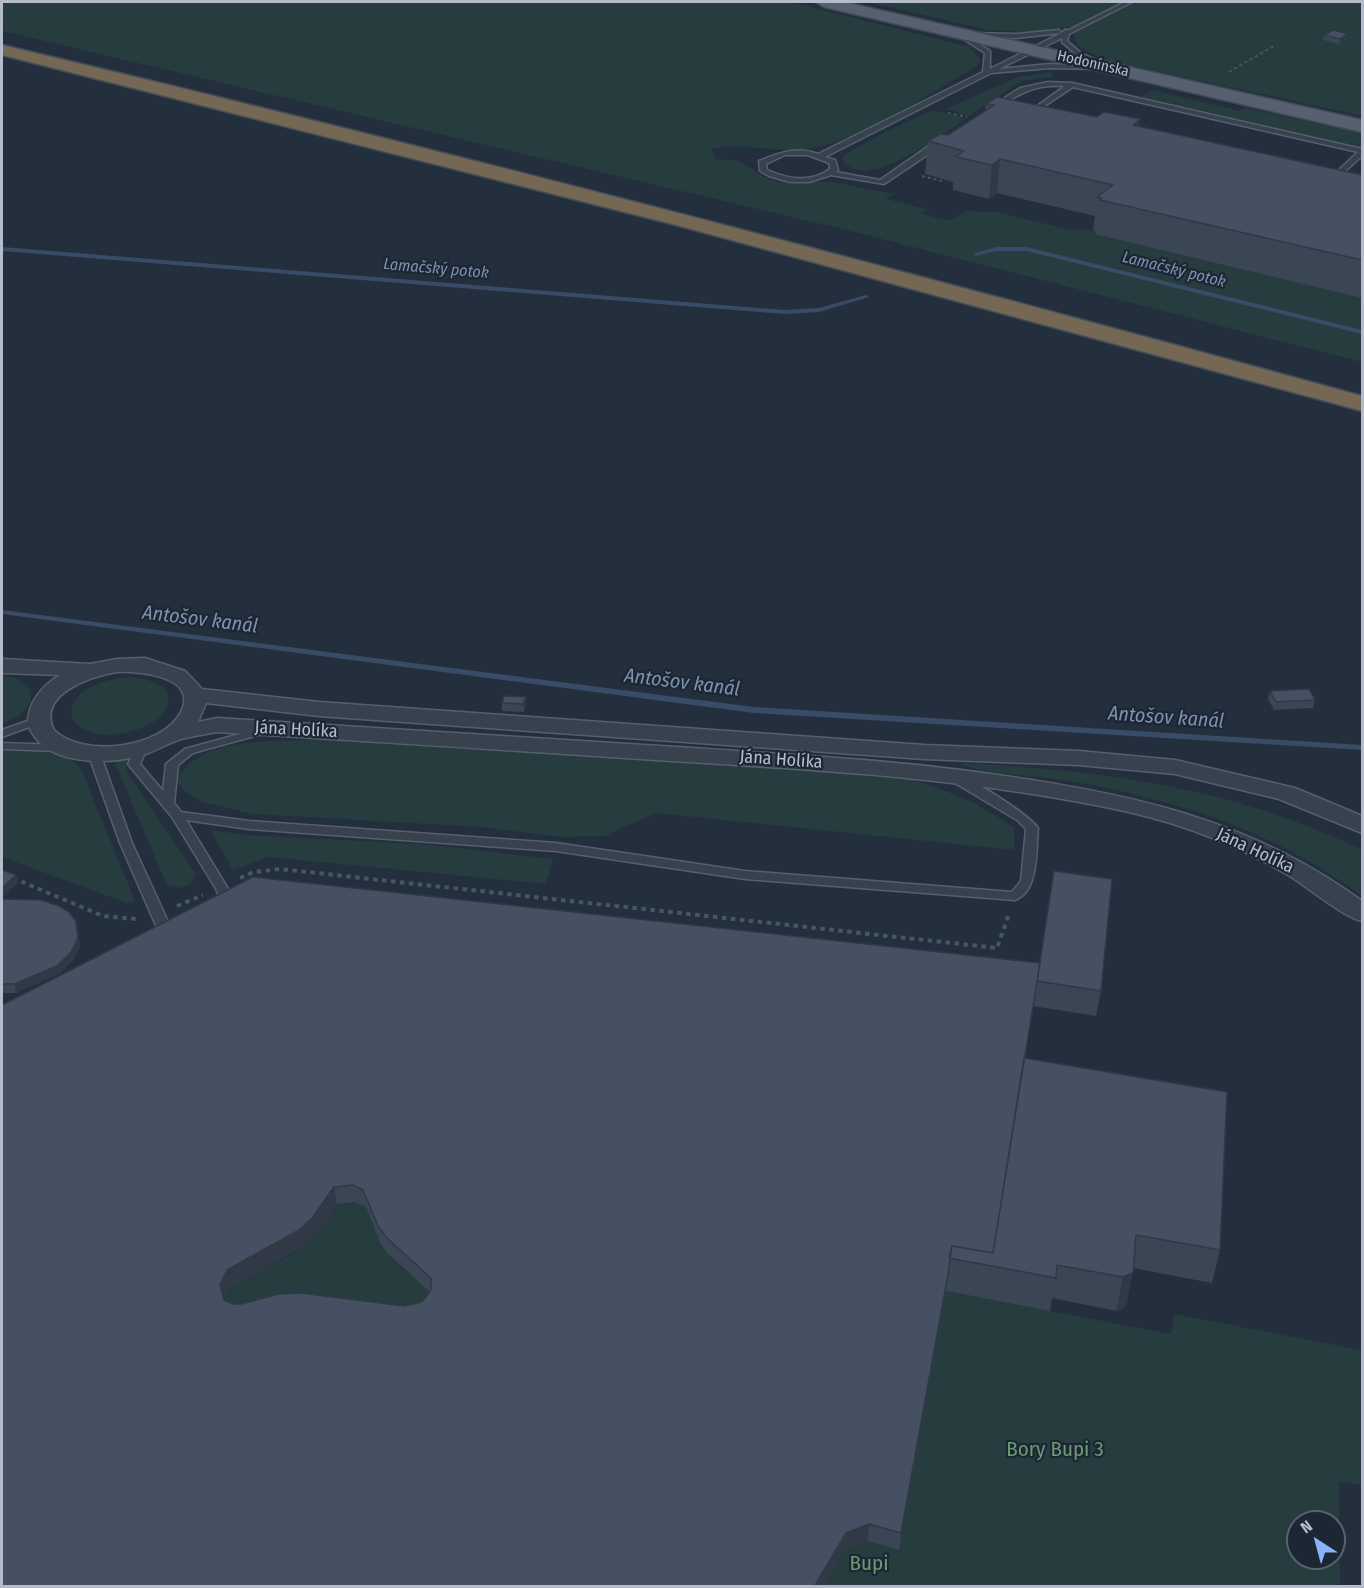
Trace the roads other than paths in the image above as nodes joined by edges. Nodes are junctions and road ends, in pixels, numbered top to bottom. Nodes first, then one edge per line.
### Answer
1 (824, 2) edge
2 (1129, 2) edge
3 (1067, 31) junction
4 (957, 33) junction
5 (2, 35) edge
6 (2, 50) edge
7 (1030, 50) junction
8 (1113, 69) junction
9 (986, 72) junction
10 (1072, 85) junction
11 (984, 114) edge
12 (1016, 123) edge
13 (1362, 126) edge
14 (947, 138) edge
15 (1362, 151) edge
16 (820, 156) junction
17 (830, 173) junction
18 (1329, 183) edge
19 (1362, 383) edge
20 (1362, 404) edge
21 (7, 667) edge
22 (92, 670) junction
23 (195, 695) junction
24 (48, 697) junction
25 (39, 720) junction
26 (273, 729) junction
27 (2, 734) edge
28 (172, 734) junction
29 (2, 746) edge
30 (66, 748) junction
31 (141, 748) junction
32 (94, 753) junction
33 (953, 776) junction
34 (168, 802) junction
35 (177, 815) junction
36 (1362, 825) edge
37 (229, 906) edge
38 (1362, 913) edge
39 (168, 937) edge

1 - 4 main road, Hodonínska
2 - 3 lane
3 - 4 lane
3 - 7 lane
3 - 8 lane
4 - 7 main road, Hodonínska
4 - 9 lane
5 - 19 highway
6 - 20 highway
7 - 8 main road, Hodonínska
7 - 9 lane
8 - 9 lane
8 - 13 main road, Hodonínska
9 - 16 lane
10 - 11 lane
10 - 12 lane
10 - 15 lane
14 - 17 lane
15 - 18 lane
16 - 17 lane
16 - 17 lane
21 - 22 street
21 - 24 street
22 - 23 street
22 - 24 street
23 - 28 street
23 - 36 street, Jána Holíka
24 - 25 street
25 - 27 lane
25 - 30 street
26 - 28 street, Jána Holíka
26 - 33 street, Jána Holíka
26 - 34 lane
28 - 31 street
29 - 30 lane
30 - 32 street
31 - 32 street
31 - 34 lane
32 - 39 lane
33 - 35 lane
33 - 38 street, Jána Holíka
34 - 35 lane
35 - 37 lane

